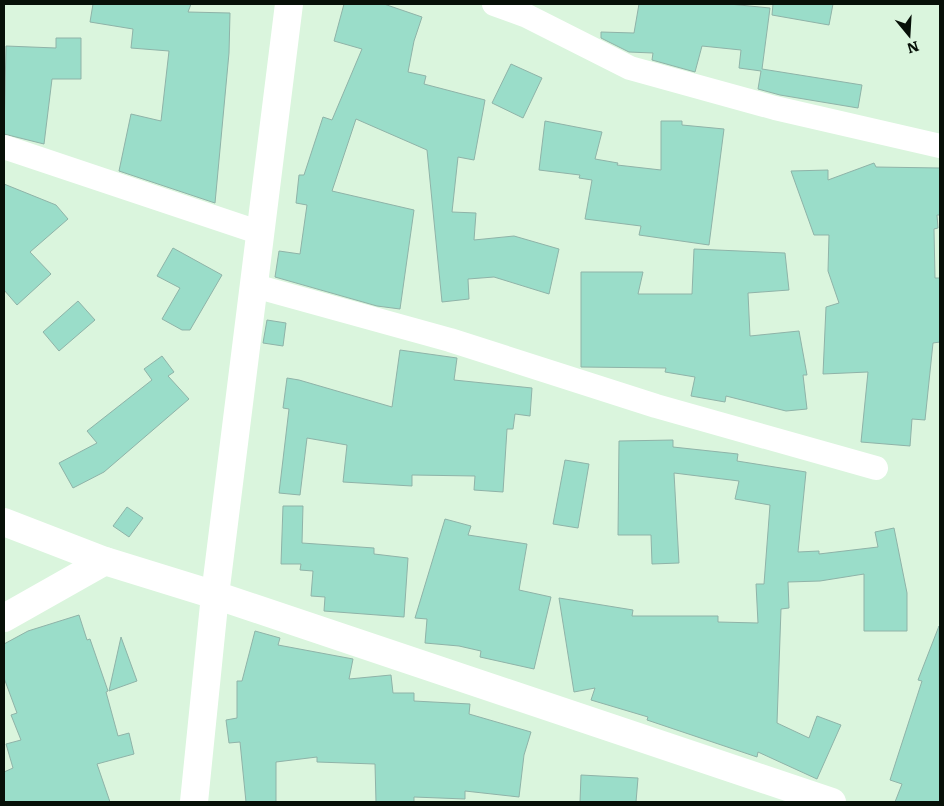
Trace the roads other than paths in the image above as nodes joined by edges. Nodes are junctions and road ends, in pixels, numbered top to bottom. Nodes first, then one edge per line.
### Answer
1 (289, 4) edge
2 (494, 4) edge
3 (531, 10) edge
4 (940, 146) edge
5 (4, 147) edge
6 (261, 233) junction
7 (255, 286) junction
8 (876, 468) dead end
9 (4, 522) edge
10 (105, 561) junction
11 (215, 595) junction
12 (4, 618) edge
13 (194, 802) edge
14 (832, 802) edge

1 - 6 main road
2 - 3 street
3 - 4 street
5 - 6 street
6 - 7 main road
7 - 8 street
7 - 11 main road
9 - 10 main road
10 - 11 main road
10 - 12 main road
11 - 13 main road
11 - 14 main road

